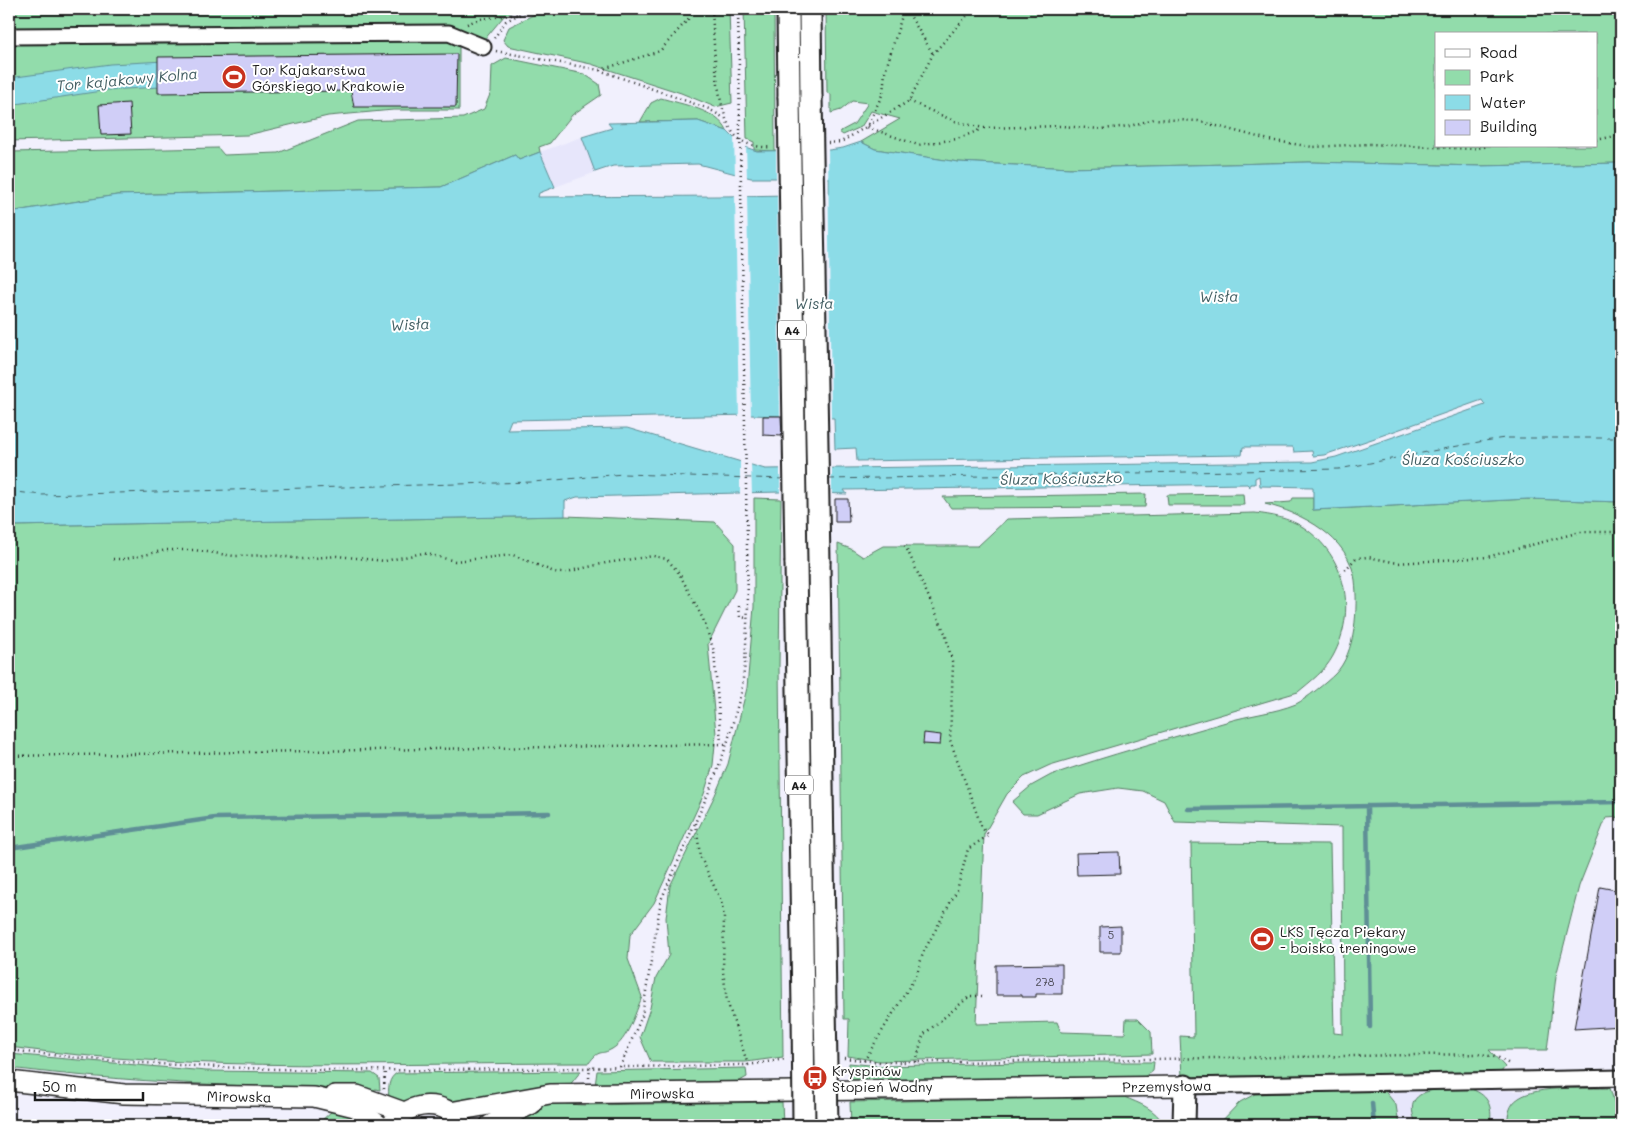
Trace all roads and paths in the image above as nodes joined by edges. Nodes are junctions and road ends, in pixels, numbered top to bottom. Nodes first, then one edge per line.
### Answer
1 (530, 9) edge
2 (697, 9) edge
3 (712, 9) edge
4 (738, 9) edge
5 (788, 9) edge
6 (810, 9) edge
7 (905, 9) edge
8 (973, 9) edge
9 (519, 14) junction
10 (449, 33) junction
11 (9, 36) edge
12 (485, 48) junction
13 (933, 54) junction
14 (599, 70) junction
15 (909, 101) junction
16 (725, 118) junction
17 (867, 127) junction
18 (983, 128) junction
19 (1621, 135) edge
20 (1598, 140) edge
21 (841, 142) dead end
22 (756, 147) dead end
23 (1435, 147) edge
24 (1621, 532) edge
25 (905, 545) dead end
26 (113, 559) dead end
27 (1346, 570) dead end
28 (739, 606) dead end
29 (747, 618) junction
30 (722, 743) junction
31 (727, 744) junction
32 (9, 756) edge
33 (696, 821) junction
34 (986, 996) dead end
35 (9, 1050) edge
36 (841, 1058) dead end
37 (795, 1059) dead end
38 (864, 1061) junction
39 (916, 1062) junction
40 (1509, 1064) dead end
41 (748, 1065) junction
42 (620, 1067) junction
43 (385, 1070) junction
44 (1621, 1078) edge
45 (9, 1081) edge
46 (1185, 1086) junction
47 (774, 1092) joint
48 (550, 1094) junction
49 (382, 1096) dead end
50 (321, 1098) junction
51 (397, 1119) edge
52 (456, 1119) edge
53 (379, 1125) edge
54 (490, 1125) edge
55 (804, 1125) edge
56 (827, 1125) edge
57 (1184, 1125) edge

1 - 9 path
2 - 14 path
3 - 16 path
4 - 29 path, bridge
5 - 55 highway, A4, bridge
6 - 56 highway, A4, bridge
7 - 13 path
7 - 17 path
8 - 13 path
9 - 10 path
9 - 12 path
10 - 11 street
10 - 12 street
12 - 14 path
13 - 15 path
14 - 16 path
15 - 17 path
15 - 18 path
16 - 22 path
17 - 18 path
17 - 21 path
18 - 23 path
19 - 20 path
24 - 27 path
25 - 38 path
26 - 30 path
28 - 29 path
29 - 31 path
30 - 31 path
30 - 32 path
31 - 33 path
33 - 41 path
33 - 42 path
34 - 39 path
35 - 43 path
36 - 38 path
37 - 41 path
38 - 39 path
39 - 40 path
41 - 42 path
42 - 43 path
43 - 49 path
44 - 46 street, Przemysłowa
45 - 50 main road, Mirowska
46 - 47 main road, Przemysłowa
46 - 57 highway
47 - 48 main road, Mirowska
48 - 52 main road, Mirowska
48 - 54 main road, Mirowska
50 - 51 main road, Mirowska
50 - 53 main road, Mirowska
51 - 52 main road

